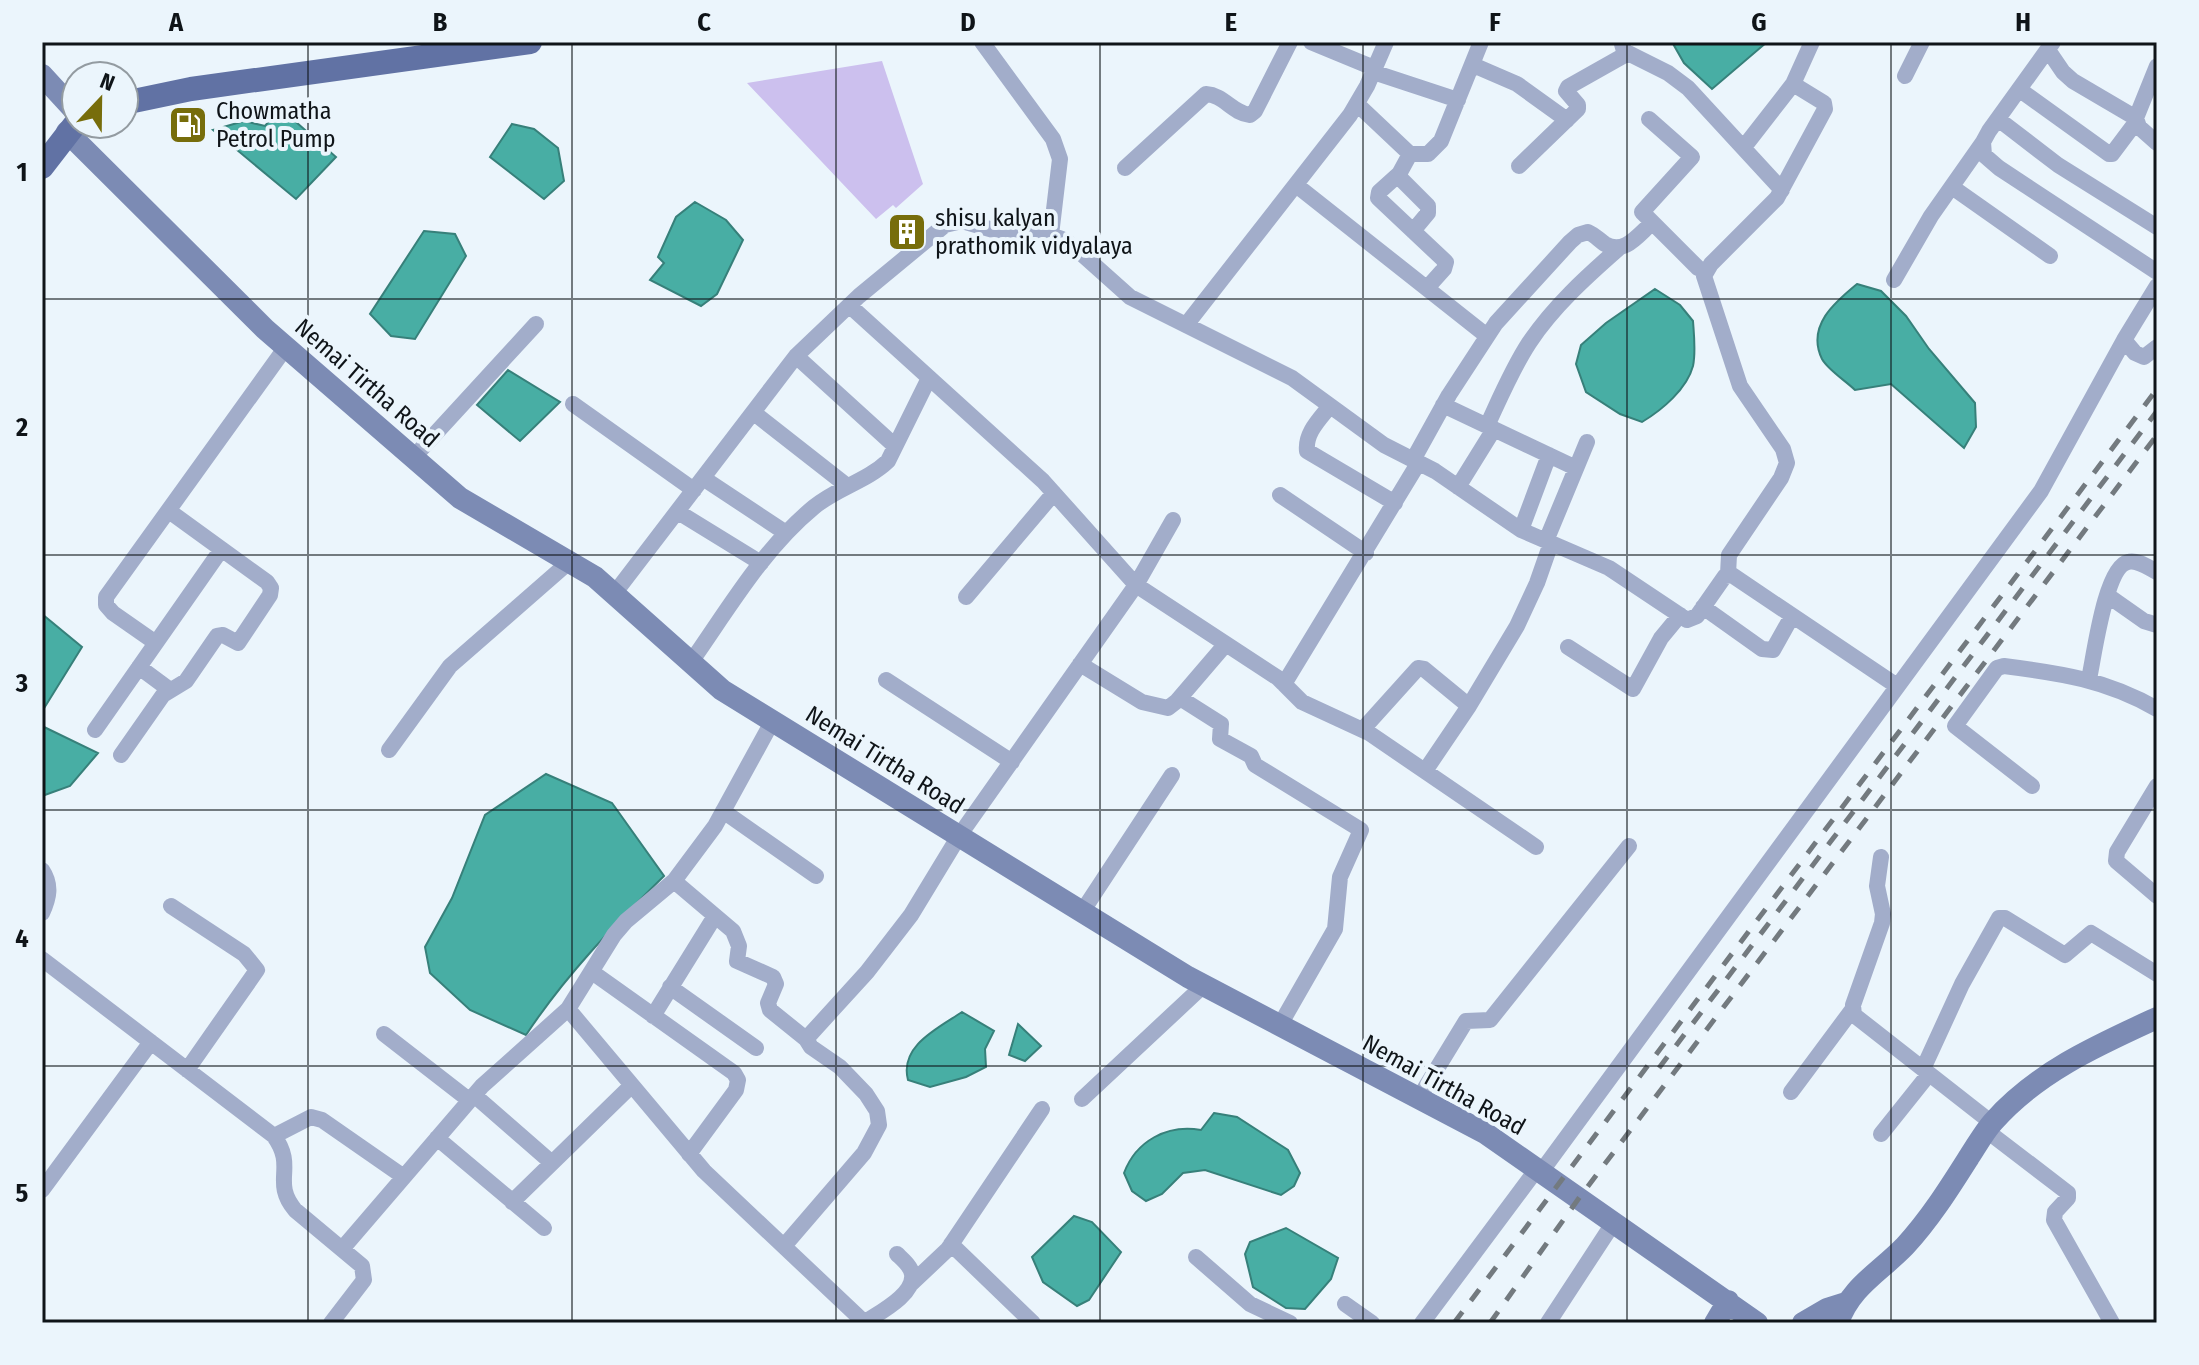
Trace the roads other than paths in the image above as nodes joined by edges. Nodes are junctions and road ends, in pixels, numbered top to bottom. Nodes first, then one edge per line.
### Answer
1 (530, 42) edge
2 (982, 42) edge
3 (1290, 42) edge
4 (1311, 42) edge
5 (1386, 42) edge
6 (1481, 42) edge
7 (1812, 42) edge
8 (1920, 43) edge
9 (1623, 46) edge
10 (2051, 46) edge
11 (1335, 47) edge
12 (1473, 65) junction
13 (2157, 66) edge
14 (1374, 70) junction
15 (42, 75) edge
16 (1905, 76) dead end
17 (1793, 84) junction
18 (2020, 90) junction
19 (140, 100) edge
20 (1458, 100) junction
21 (60, 102) edge
22 (1357, 104) junction
23 (1649, 119) dead end
24 (1998, 119) junction
25 (1567, 120) junction
26 (2136, 120) junction
27 (60, 140) edge
28 (90, 140) edge
29 (1983, 142) junction
30 (2157, 143) edge
31 (1744, 147) junction
32 (1410, 154) junction
33 (42, 166) edge
34 (1519, 166) dead end
35 (1125, 168) dead end
36 (1399, 174) junction
37 (1296, 185) junction
38 (1952, 187) junction
39 (1782, 190) junction
40 (1652, 223) junction
41 (2157, 227) edge
42 (1413, 231) junction
43 (1051, 235) junction
44 (1618, 249) junction
45 (2050, 256) dead end
46 (1706, 271) junction
47 (2157, 272) edge
48 (1894, 280) dead end
49 (2157, 286) edge
50 (1427, 288) junction
51 (850, 306) junction
52 (536, 324) dead end
53 (1186, 325) junction
54 (1487, 336) junction
55 (2124, 340) junction
56 (286, 347) junction
57 (2157, 347) edge
58 (796, 356) junction
59 (929, 378) junction
60 (573, 404) dead end
61 (1443, 405) junction
62 (1330, 406) junction
63 (754, 413) junction
64 (1490, 427) junction
65 (1587, 442) dead end
66 (895, 446) junction
67 (1549, 455) junction
68 (413, 458) junction
69 (1416, 461) junction
70 (1576, 468) junction
71 (699, 484) junction
72 (846, 485) junction
73 (1458, 487) junction
74 (1054, 493) junction
75 (1280, 495) dead end
76 (1395, 503) junction
77 (169, 511) junction
78 (678, 512) junction
79 (1173, 520) dead end
80 (1521, 530) junction
81 (786, 533) junction
82 (1548, 542) junction
83 (221, 550) junction
84 (1366, 553) junction
85 (569, 562) junction
86 (761, 563) junction
87 (2157, 572) edge
88 (1728, 574) junction
89 (1136, 585) junction
90 (614, 594) junction
91 (2107, 595) junction
92 (966, 597) dead end
93 (1703, 607) junction
94 (1680, 615) junction
95 (1792, 616) junction
96 (2157, 625) edge
97 (156, 643) junction
98 (1225, 645) junction
99 (1568, 647) dead end
100 (691, 662) junction
101 (1080, 664) junction
102 (139, 667) junction
103 (2089, 679) junction
104 (886, 680) dead end
105 (1284, 684) junction
106 (1897, 686) junction
107 (170, 690) junction
108 (1180, 698) junction
109 (1469, 706) junction
110 (2157, 709) edge
111 (772, 722) junction
112 (1363, 729) junction
113 (95, 730) dead end
114 (389, 750) dead end
115 (121, 755) dead end
116 (1012, 762) junction
117 (1425, 771) junction
118 (1172, 775) dead end
119 (2032, 786) dead end
120 (2155, 795) edge
121 (723, 811) junction
122 (959, 836) junction
123 (1629, 846) dead end
124 (1536, 847) dead end
125 (1881, 857) dead end
126 (42, 870) edge
127 (816, 876) dead end
128 (674, 881) junction
129 (2157, 896) edge
130 (171, 906) dead end
131 (1082, 912) junction
132 (42, 913) edge
133 (715, 916) junction
134 (42, 959) edge
135 (592, 972) junction
136 (2157, 974) edge
137 (1204, 985) junction
138 (670, 987) junction
139 (568, 1009) junction
140 (1852, 1010) junction
141 (653, 1016) junction
142 (2157, 1018) edge
143 (1280, 1025) junction
144 (384, 1034) dead end
145 (806, 1039) junction
146 (151, 1042) junction
147 (756, 1048) dead end
148 (187, 1070) junction
149 (1926, 1071) junction
150 (631, 1086) junction
151 (1791, 1092) dead end
152 (472, 1098) junction
153 (1419, 1098) junction
154 (1082, 1099) dead end
155 (1042, 1109) dead end
156 (1989, 1127) junction
157 (1881, 1134) dead end
158 (274, 1136) junction
159 (437, 1138) junction
160 (689, 1154) junction
161 (552, 1163) junction
162 (1539, 1171) junction
163 (404, 1177) junction
164 (42, 1190) edge
165 (512, 1202) junction
166 (1614, 1222) junction
167 (544, 1228) dead end
168 (951, 1244) junction
169 (784, 1246) junction
170 (342, 1249) junction
171 (897, 1254) dead end
172 (1196, 1257) dead end
173 (911, 1284) junction
174 (1728, 1301) junction
175 (1345, 1304) dead end
176 (1842, 1313) edge
177 (331, 1323) edge
178 (864, 1323) edge
179 (1033, 1323) edge
180 (1290, 1323) edge
181 (1372, 1323) edge
182 (1422, 1323) edge
183 (1548, 1323) edge
184 (1715, 1323) edge
185 (1757, 1323) edge
186 (1803, 1323) edge
187 (2112, 1323) edge

1 - 19 main road
2 - 43 street
3 - 35 street
4 - 11 street
5 - 14 street
6 - 12 street
7 - 17 street
8 - 16 street
9 - 25 street
9 - 31 street
10 - 18 street
10 - 26 street
11 - 14 street
12 - 20 street
12 - 25 street
13 - 26 street
14 - 20 street
14 - 22 street
15 - 21 street, Nemai Tirtha Road
17 - 31 street
17 - 39 street
18 - 24 street
18 - 26 street
20 - 32 street
22 - 32 street
22 - 37 street
23 - 40 street
24 - 29 street
24 - 41 street
25 - 34 street
26 - 30 street
27 - 33 main road
28 - 56 street, Nemai Tirtha Road
29 - 38 street
29 - 47 street
31 - 39 street
32 - 36 street
36 - 42 street
36 - 42 street
37 - 50 street
37 - 53 street
38 - 45 street
38 - 48 street
39 - 46 street
40 - 44 street
40 - 46 street
42 - 50 street
43 - 51 street
43 - 53 street
44 - 54 street
44 - 64 street
46 - 88 street
49 - 55 street
50 - 54 street
51 - 58 street
51 - 59 street
52 - 68 street
53 - 62 street
54 - 61 street
55 - 57 street
55 - 106 street
56 - 68 street, Nemai Tirtha Road
56 - 77 street
58 - 63 street
58 - 66 street
59 - 66 street
59 - 74 street
60 - 71 street
61 - 64 street
61 - 69 street
62 - 69 street
62 - 76 street
63 - 71 street
63 - 72 street
64 - 67 street
64 - 73 street
65 - 70 street
66 - 72 street
67 - 70 street
67 - 80 street
68 - 85 street, Nemai Tirtha Road
69 - 73 street
69 - 76 street
70 - 82 street
71 - 78 street
71 - 81 street
72 - 81 street
73 - 80 street
74 - 89 street
74 - 92 street
75 - 84 street
76 - 84 street
77 - 83 street
77 - 97 street
78 - 86 street
78 - 90 street
79 - 89 street
80 - 82 street
81 - 86 street
82 - 94 street
82 - 109 street
83 - 97 street
83 - 107 street
84 - 105 street
85 - 90 street, Nemai Tirtha Road
85 - 114 street
86 - 100 street
87 - 91 street
88 - 93 street
88 - 95 street
89 - 98 street
89 - 101 street
90 - 100 street, Nemai Tirtha Road
91 - 96 street
91 - 103 street
93 - 94 street
93 - 95 street
94 - 99 street
95 - 106 street
97 - 102 street
98 - 105 street
98 - 108 street
100 - 111 street, Nemai Tirtha Road
101 - 108 street
101 - 116 street
102 - 107 street
102 - 113 street
103 - 110 street
103 - 119 street
104 - 116 street
105 - 112 street
106 - 162 street
107 - 115 street
108 - 143 street
109 - 112 street
109 - 117 street
111 - 121 street
111 - 122 street, Nemai Tirtha Road
112 - 117 street
116 - 122 street
117 - 124 street
118 - 131 street
120 - 129 street
121 - 127 street
121 - 128 street
122 - 131 street, Nemai Tirtha Road
122 - 145 street
123 - 153 street
125 - 140 street
126 - 132 street
128 - 133 street
128 - 135 street
130 - 148 street
131 - 137 street, Nemai Tirtha Road
133 - 138 street
133 - 145 street
134 - 146 street
135 - 139 street
135 - 141 street
136 - 149 street
137 - 143 street, Nemai Tirtha Road
137 - 154 street
138 - 141 street
138 - 147 street
139 - 150 street
139 - 152 street
140 - 149 street
140 - 151 street
141 - 160 street
142 - 156 street
143 - 153 street, Nemai Tirtha Road
144 - 152 street
145 - 169 street
146 - 148 street
146 - 164 street
148 - 158 street
149 - 156 street
149 - 157 street
150 - 160 street
150 - 161 street
152 - 159 street
152 - 161 street
153 - 162 street, Nemai Tirtha Road
155 - 168 street
156 - 176 street
156 - 187 street
158 - 163 street
158 - 170 street
159 - 163 street
159 - 165 street
160 - 169 street
161 - 165 street
162 - 166 street, Nemai Tirtha Road
162 - 182 street
163 - 170 street
165 - 167 street
166 - 174 street, Nemai Tirtha Road
166 - 183 street
168 - 173 street
168 - 179 street
169 - 178 street
170 - 177 street
171 - 173 street
172 - 180 street
173 - 178 street
174 - 184 street
174 - 185 street, Nemai Tirtha Road
175 - 181 street
176 - 186 street

